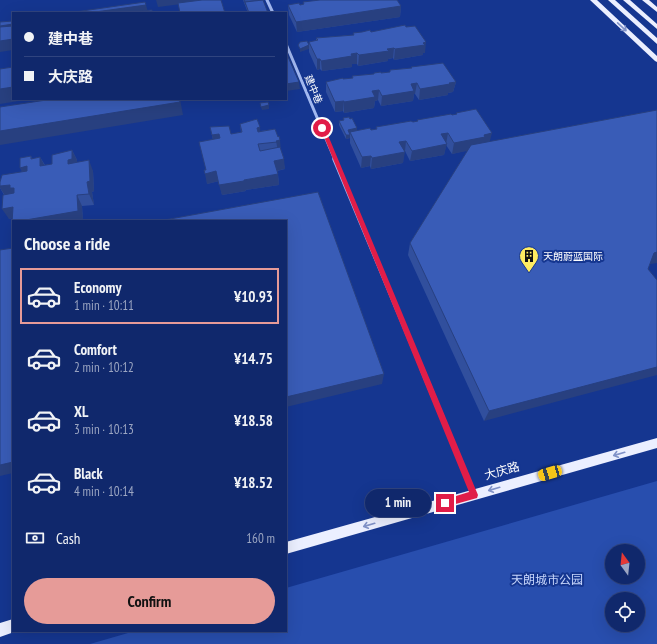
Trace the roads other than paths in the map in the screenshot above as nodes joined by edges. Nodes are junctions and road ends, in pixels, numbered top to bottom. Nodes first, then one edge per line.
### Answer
1 (267, 0) edge
2 (593, 0) edge
3 (611, 0) edge
4 (626, 0) edge
5 (645, 0) edge
6 (657, 10) edge
7 (273, 12) edge
8 (657, 27) edge
9 (657, 42) edge
10 (287, 46) edge
11 (657, 60) edge
12 (657, 443) edge
13 (474, 495) junction
14 (287, 548) edge
15 (12, 626) edge
16 (0, 630) edge

1 - 7 street
2 -> 11 main road
3 - 9 main road
4 - 8 main road
5 - 6 main road
10 - 13 street, 建中巷
12 -> 13 main road, 大庆路
13 -> 14 main road, 大庆路
15 - 16 main road

